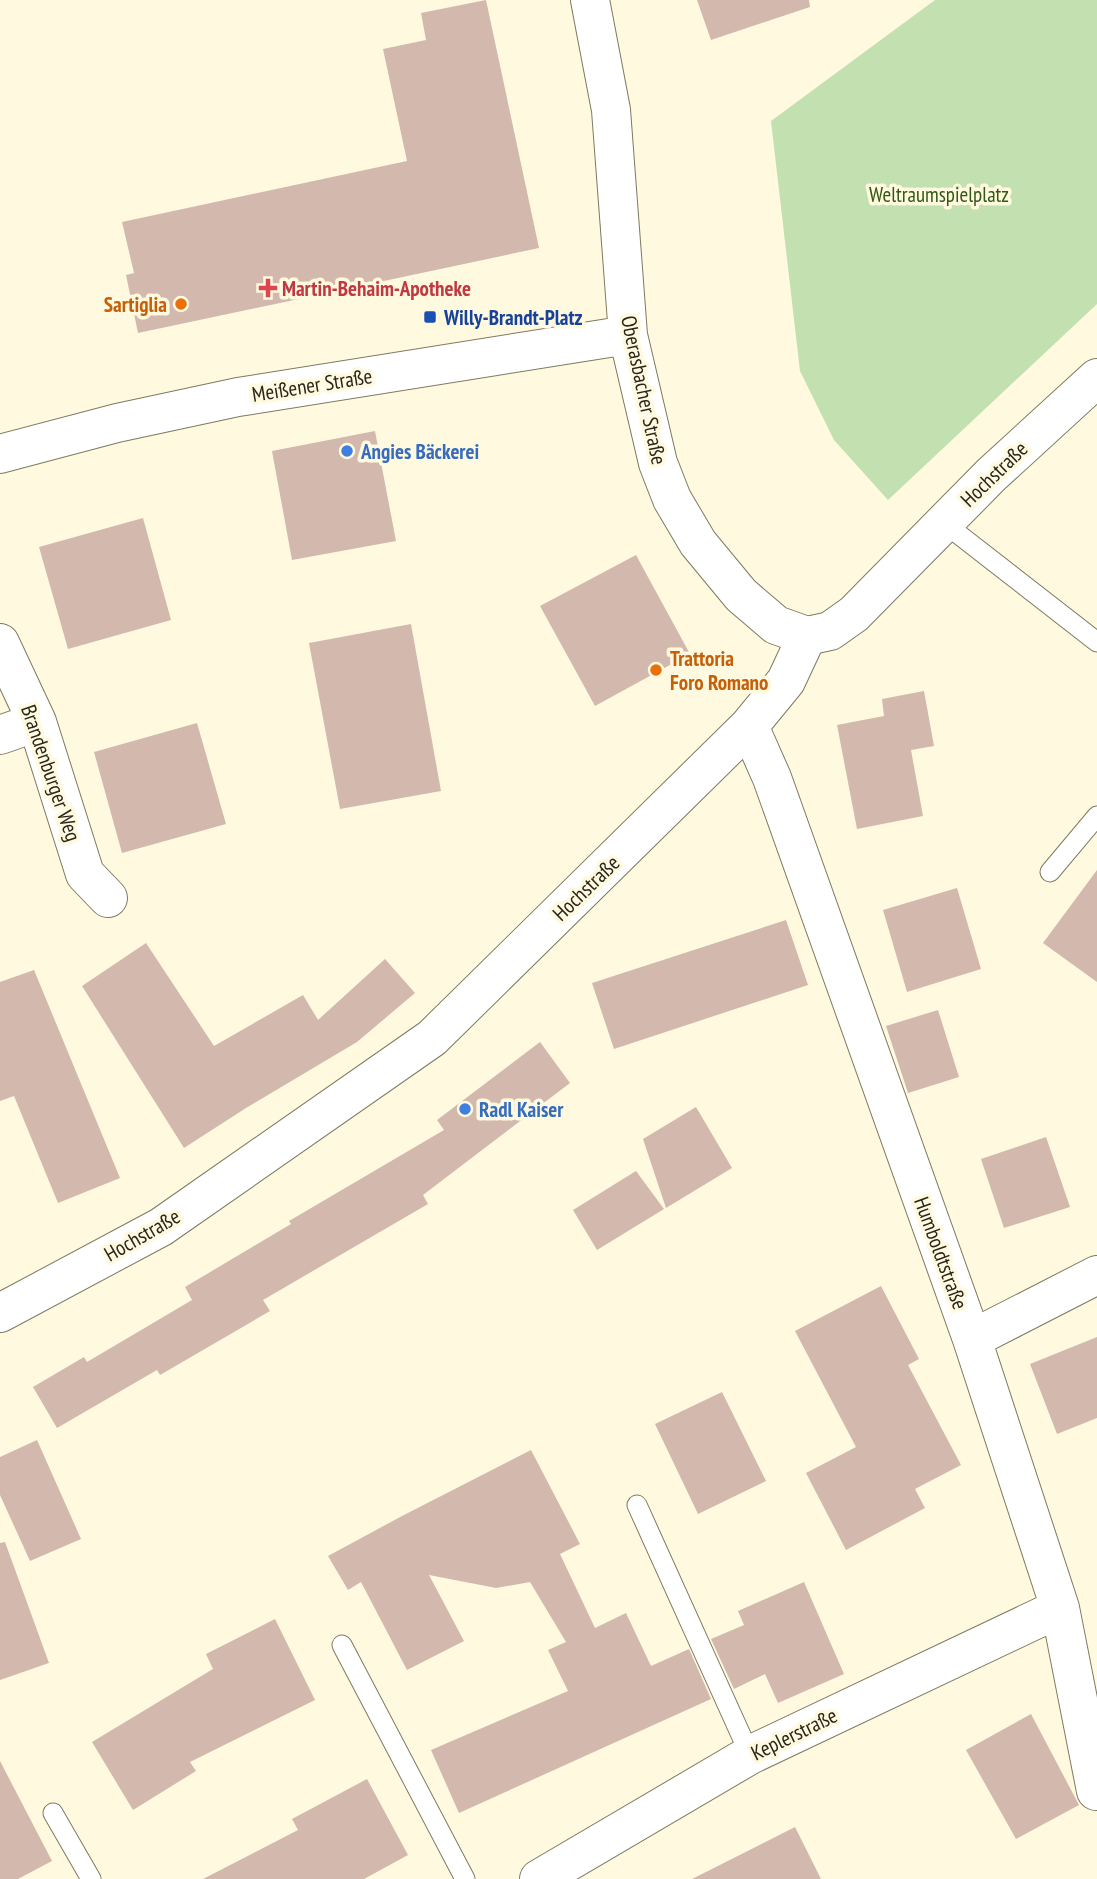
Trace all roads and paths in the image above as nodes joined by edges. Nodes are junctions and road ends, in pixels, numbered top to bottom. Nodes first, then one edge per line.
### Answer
1 (590, 0) edge
2 (628, 335) junction
3 (1097, 378) edge
4 (0, 454) edge
5 (944, 523) junction
6 (807, 636) junction
7 (1097, 642) edge
8 (0, 643) edge
9 (37, 722) junction
10 (749, 726) junction
11 (0, 734) edge
12 (1097, 816) edge
13 (1050, 872) dead end
14 (108, 898) dead end
15 (1097, 1275) edge
16 (0, 1313) edge
17 (972, 1339) junction
18 (637, 1505) dead end
19 (1060, 1608) junction
20 (342, 1645) dead end
21 (750, 1755) junction
22 (1096, 1791) edge
23 (53, 1813) dead end
24 (91, 1879) edge
25 (465, 1879) edge
26 (539, 1879) edge

1 - 2 street, Oberasbacher Straße
2 - 4 street, Meißener Straße
2 - 6 street, Oberasbacher Straße
3 - 5 street, Hochstraße
5 - 6 street, Hochstraße
5 - 7 lane
6 - 10 street, Hochstraße
8 - 9 street, Brandenburger Weg
9 - 11 street
9 - 14 street, Brandenburger Weg
10 - 16 street, Hochstraße
10 - 17 street, Humboldtstraße
12 - 13 lane
15 - 17 street
17 - 19 street, Humboldtstraße
18 - 21 lane
19 - 21 street, Keplerstraße
19 - 22 street, Humboldtstraße
20 - 25 lane
21 - 26 street, Keplerstraße
23 - 24 lane

